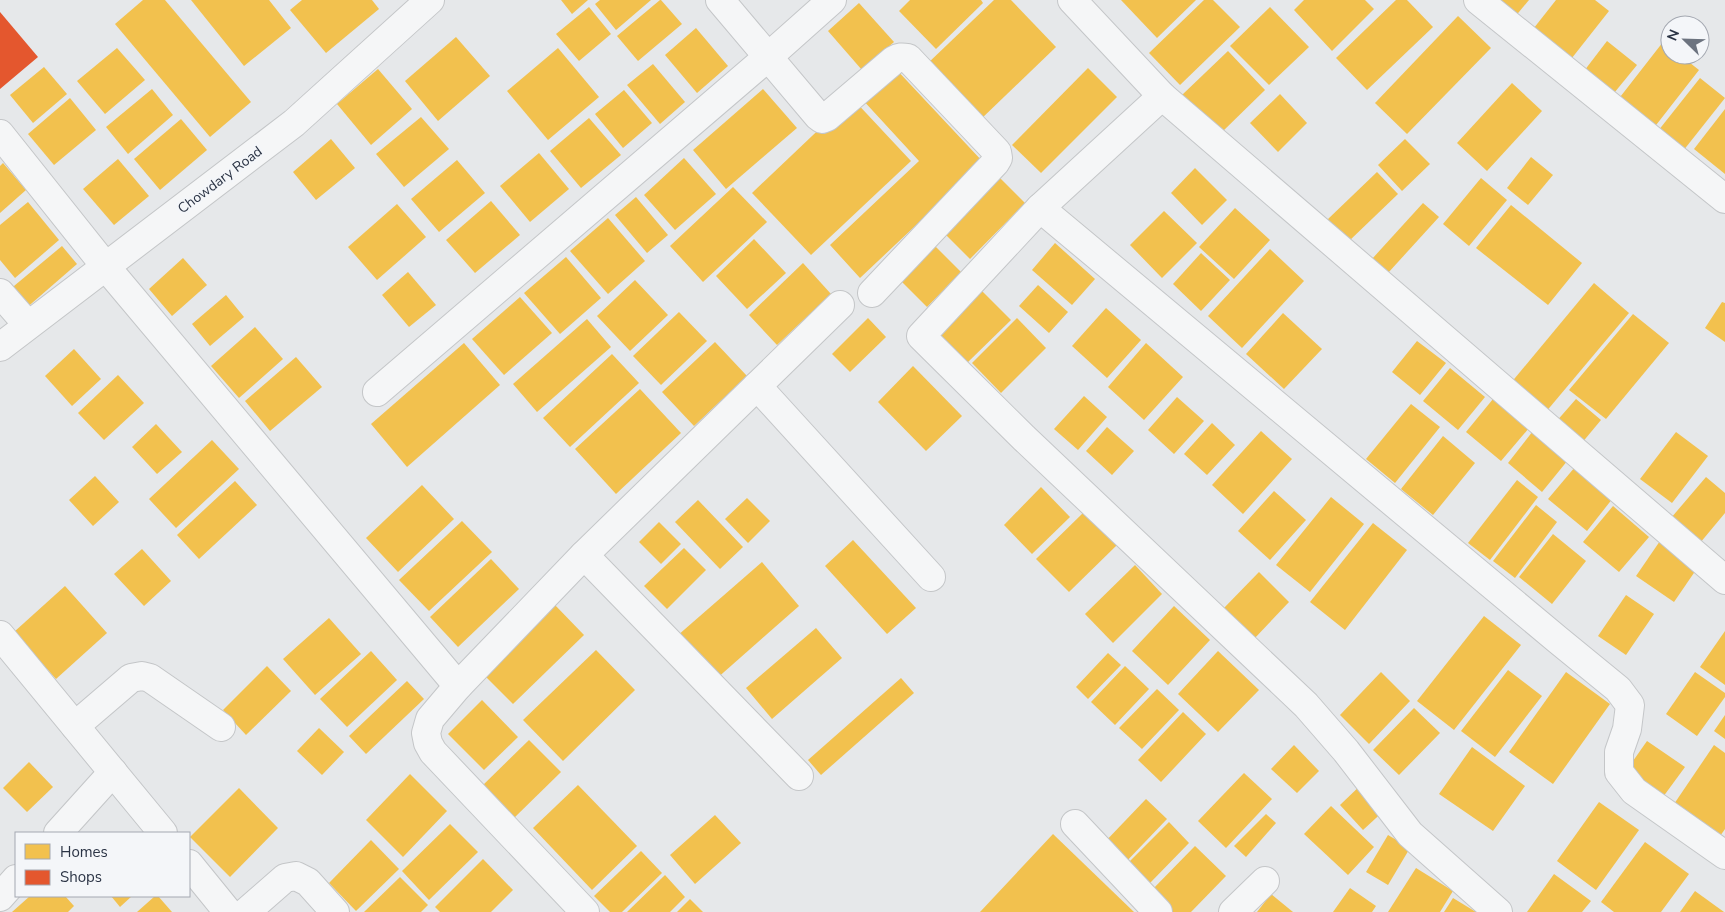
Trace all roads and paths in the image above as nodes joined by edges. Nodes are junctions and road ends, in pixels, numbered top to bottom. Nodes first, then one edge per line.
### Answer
1 (430, 0) edge
2 (720, 0) edge
3 (832, 0) edge
4 (1072, 0) edge
5 (1478, 0) edge
6 (768, 57) junction
7 (1162, 96) junction
8 (0, 134) edge
9 (1725, 199) edge
10 (1040, 208) junction
11 (106, 267) junction
12 (0, 293) edge
13 (872, 293) dead end
14 (840, 304) dead end
15 (28, 325) junction
16 (0, 347) edge
17 (756, 386) junction
18 (377, 392) dead end
19 (584, 555) junction
20 (931, 577) dead end
21 (1725, 580) edge
22 (0, 635) edge
23 (458, 686) junction
24 (75, 726) junction
25 (220, 727) dead end
26 (113, 772) junction
27 (799, 776) dead end
28 (1076, 824) dead end
29 (59, 832) edge
30 (163, 832) edge
31 (1725, 855) edge
32 (190, 865) edge
33 (15, 880) edge
34 (1265, 881) dead end
35 (0, 897) edge
36 (228, 912) edge
37 (246, 912) edge
38 (334, 912) edge
39 (585, 912) edge
40 (1158, 912) edge
41 (1233, 912) edge
42 (1498, 912) edge

1 - 11 street, Chowdary Road
2 - 6 street
3 - 6 street
4 - 7 street
5 - 9 street
6 - 13 street
6 - 18 street
7 - 10 street
7 - 21 street
8 - 11 street
10 - 31 street
10 - 42 street
11 - 15 street, Chowdary Road
11 - 23 street
12 - 15 street
14 - 17 street
15 - 16 street, Chowdary Road
17 - 19 street
17 - 20 street
19 - 23 street
19 - 27 street
22 - 24 street
23 - 39 street
24 - 25 street
24 - 26 street
26 - 29 street
26 - 30 street
28 - 40 street
32 - 36 street
33 - 35 street
34 - 41 street
37 - 38 street

